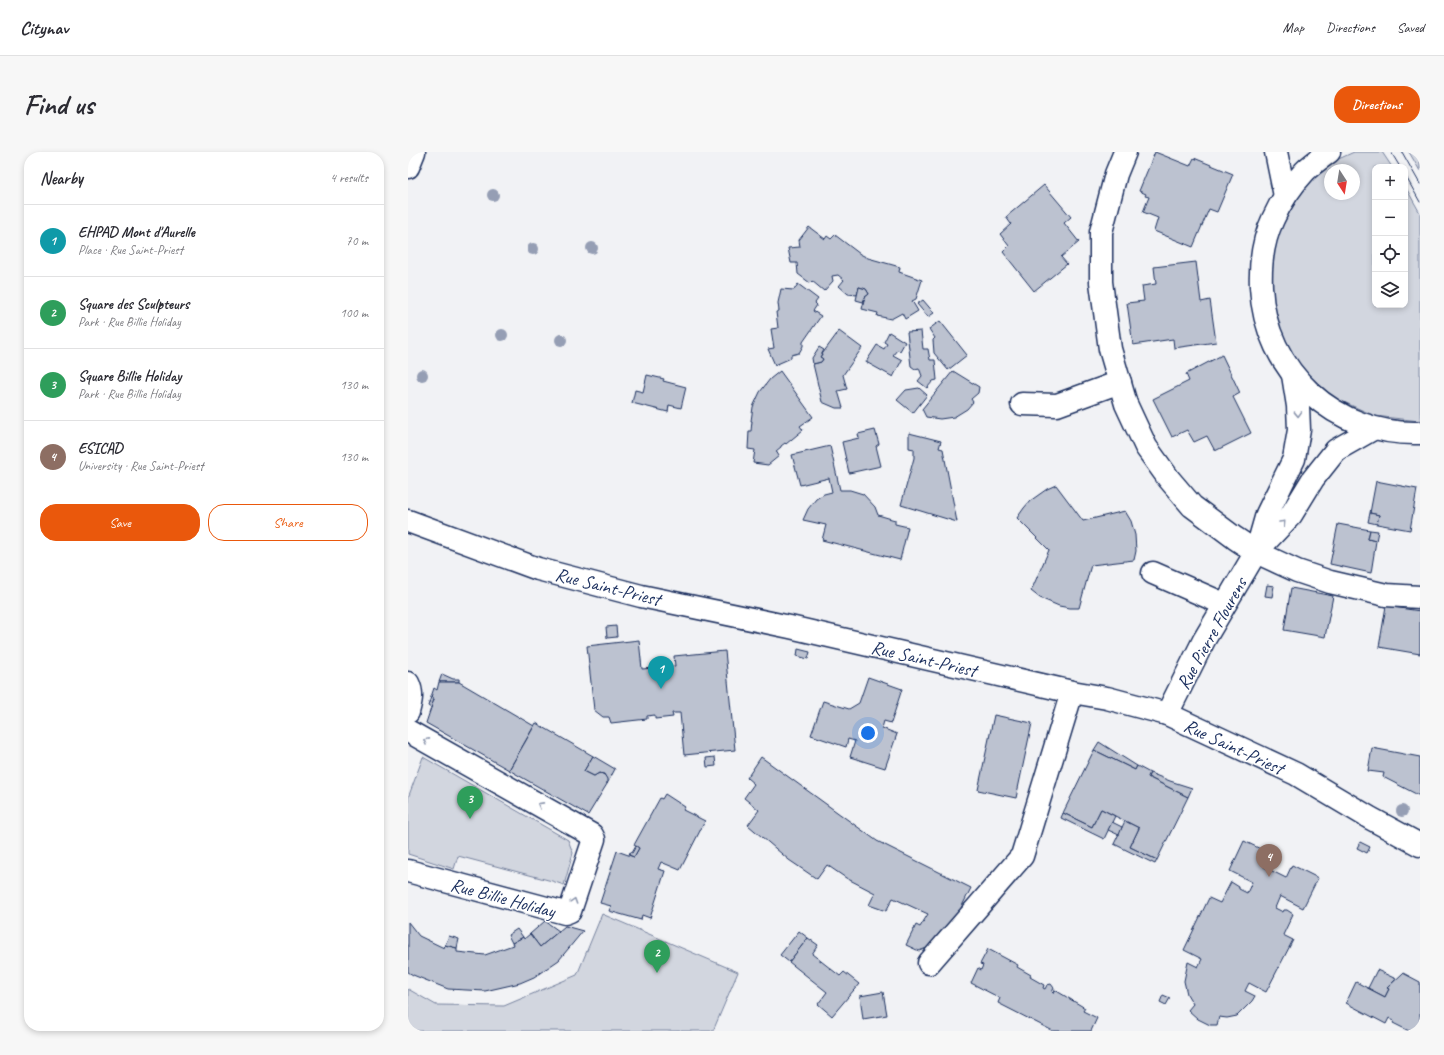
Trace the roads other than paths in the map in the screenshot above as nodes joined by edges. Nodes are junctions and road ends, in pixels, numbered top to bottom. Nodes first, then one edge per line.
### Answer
1 (414, 152) edge
2 (1125, 152) edge
3 (1276, 152) edge
4 (1328, 152) edge
5 (408, 167) edge
6 (1285, 196) junction
7 (1293, 376) junction
8 (1120, 382) junction
9 (1022, 404) dead end
10 (1373, 429) junction
11 (1420, 434) edge
12 (408, 521) edge
13 (1256, 552) junction
14 (1153, 573) dead end
15 (1420, 596) edge
16 (1224, 604) junction
17 (408, 682) edge
18 (1072, 692) junction
19 (408, 712) edge
20 (1166, 714) junction
21 (408, 731) edge
22 (1420, 845) edge
23 (408, 871) edge
24 (929, 963) dead end

1 - 5 street
2 - 8 street
3 - 6 street
4 - 6 street
6 - 7 street
7 - 10 street
7 -> 13 street, Rue Pierre Flourens
8 - 9 street
8 - 13 street
10 - 11 street
13 -> 10 street, Rue Pierre Flourens
12 - 18 street, Rue Saint-Priest
13 - 15 street
13 - 16 street, Rue Pierre Flourens
14 - 16 street
16 - 20 street, Rue Pierre Flourens
17 - 19 street
18 - 20 street, Rue Saint-Priest
18 - 24 street
20 - 22 street, Rue Saint-Priest
23 -> 21 street, Rue Billie Holiday

